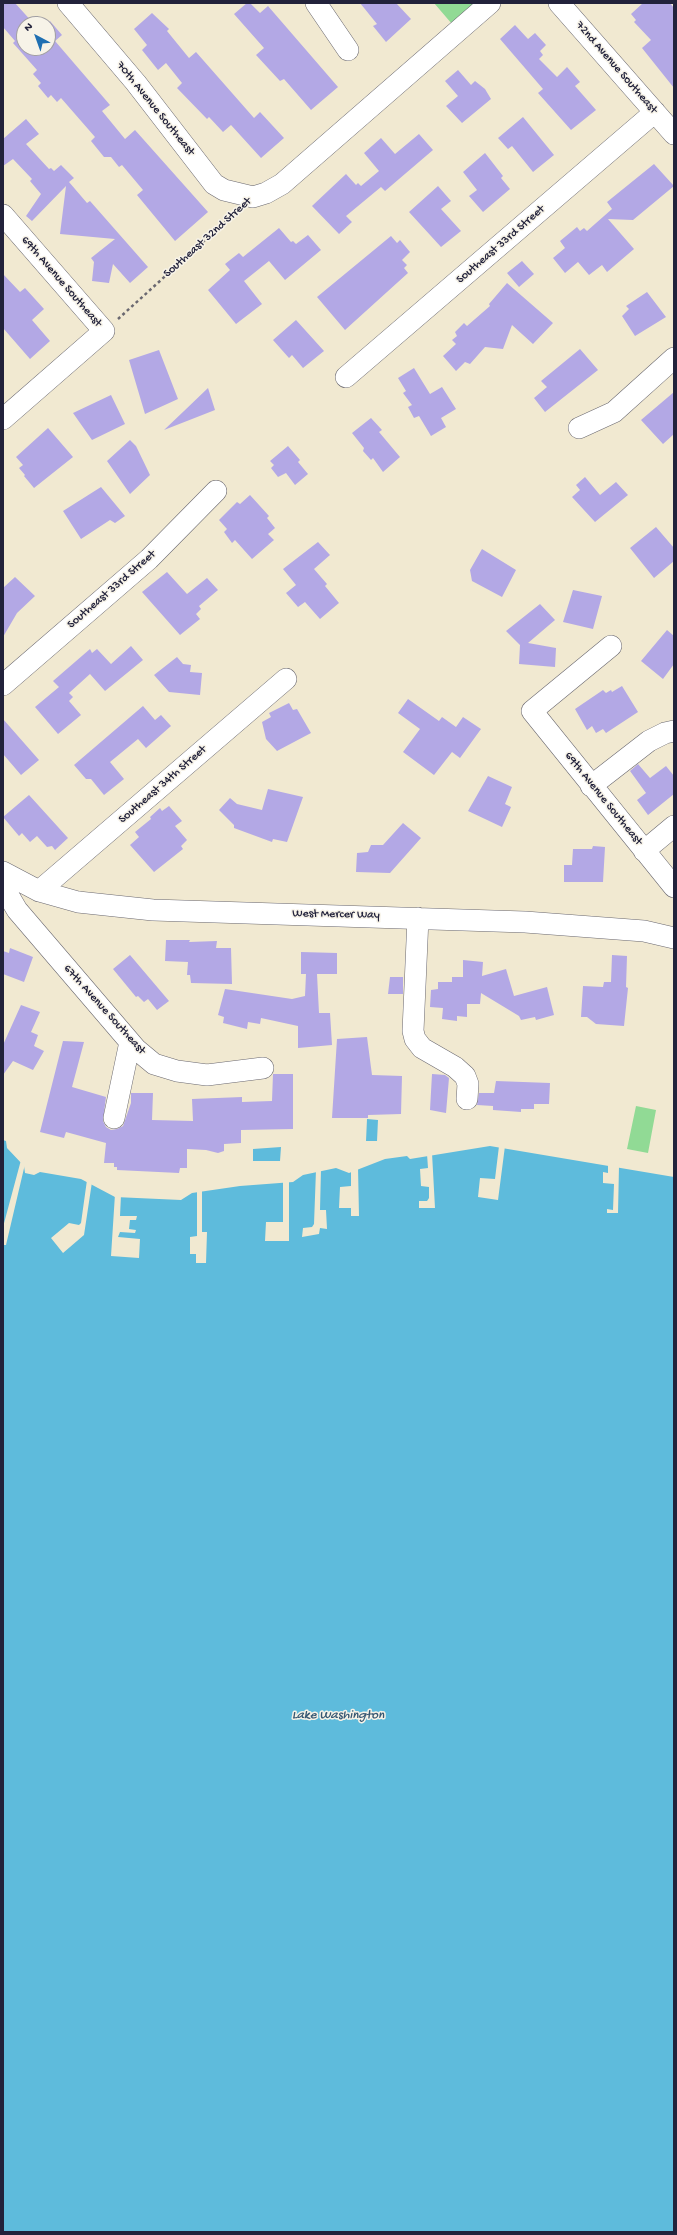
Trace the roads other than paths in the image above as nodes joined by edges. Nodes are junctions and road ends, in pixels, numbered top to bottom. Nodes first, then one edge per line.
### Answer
1 (68, 3) edge
2 (316, 3) edge
3 (490, 3) edge
4 (559, 3) edge
5 (348, 50) dead end
6 (656, 112) junction
7 (674, 134) edge
8 (253, 197) joint
9 (3, 215) edge
10 (674, 358) edge
11 (346, 377) dead end
12 (3, 419) edge
13 (579, 428) dead end
14 (216, 491) dead end
15 (611, 646) dead end
16 (286, 679) dead end
17 (3, 685) edge
18 (674, 731) edge
19 (591, 786) junction
20 (674, 826) edge
21 (644, 851) junction
22 (3, 872) edge
23 (3, 886) edge
24 (674, 887) edge
25 (39, 891) junction
26 (418, 918) junction
27 (674, 938) edge
28 (130, 1042) junction
29 (263, 1068) dead end
30 (467, 1099) dead end
31 (114, 1118) dead end

1 - 8 street, 70th Avenue Southeast
2 - 5 street
3 - 8 street, Southeast 32nd Street
4 - 6 street, 72nd Avenue Southeast
6 - 7 street, 72nd Avenue Southeast
6 - 11 street, Southeast 33rd Street
9 - 12 street, 69th Avenue Southeast
10 - 13 street
14 - 17 street, Southeast 33rd Street
15 - 19 street, 69th Avenue Southeast
16 - 25 street, Southeast 34th Street
18 - 19 street
19 - 21 street, 69th Avenue Southeast
20 - 21 street
21 - 24 street, 69th Avenue Southeast
22 - 25 street, West Mercer Way
23 - 28 street, 67th Avenue Southeast
25 - 26 street, West Mercer Way
26 - 27 street, West Mercer Way
26 - 30 street
28 - 29 street, 67th Avenue Southeast
28 - 31 street

